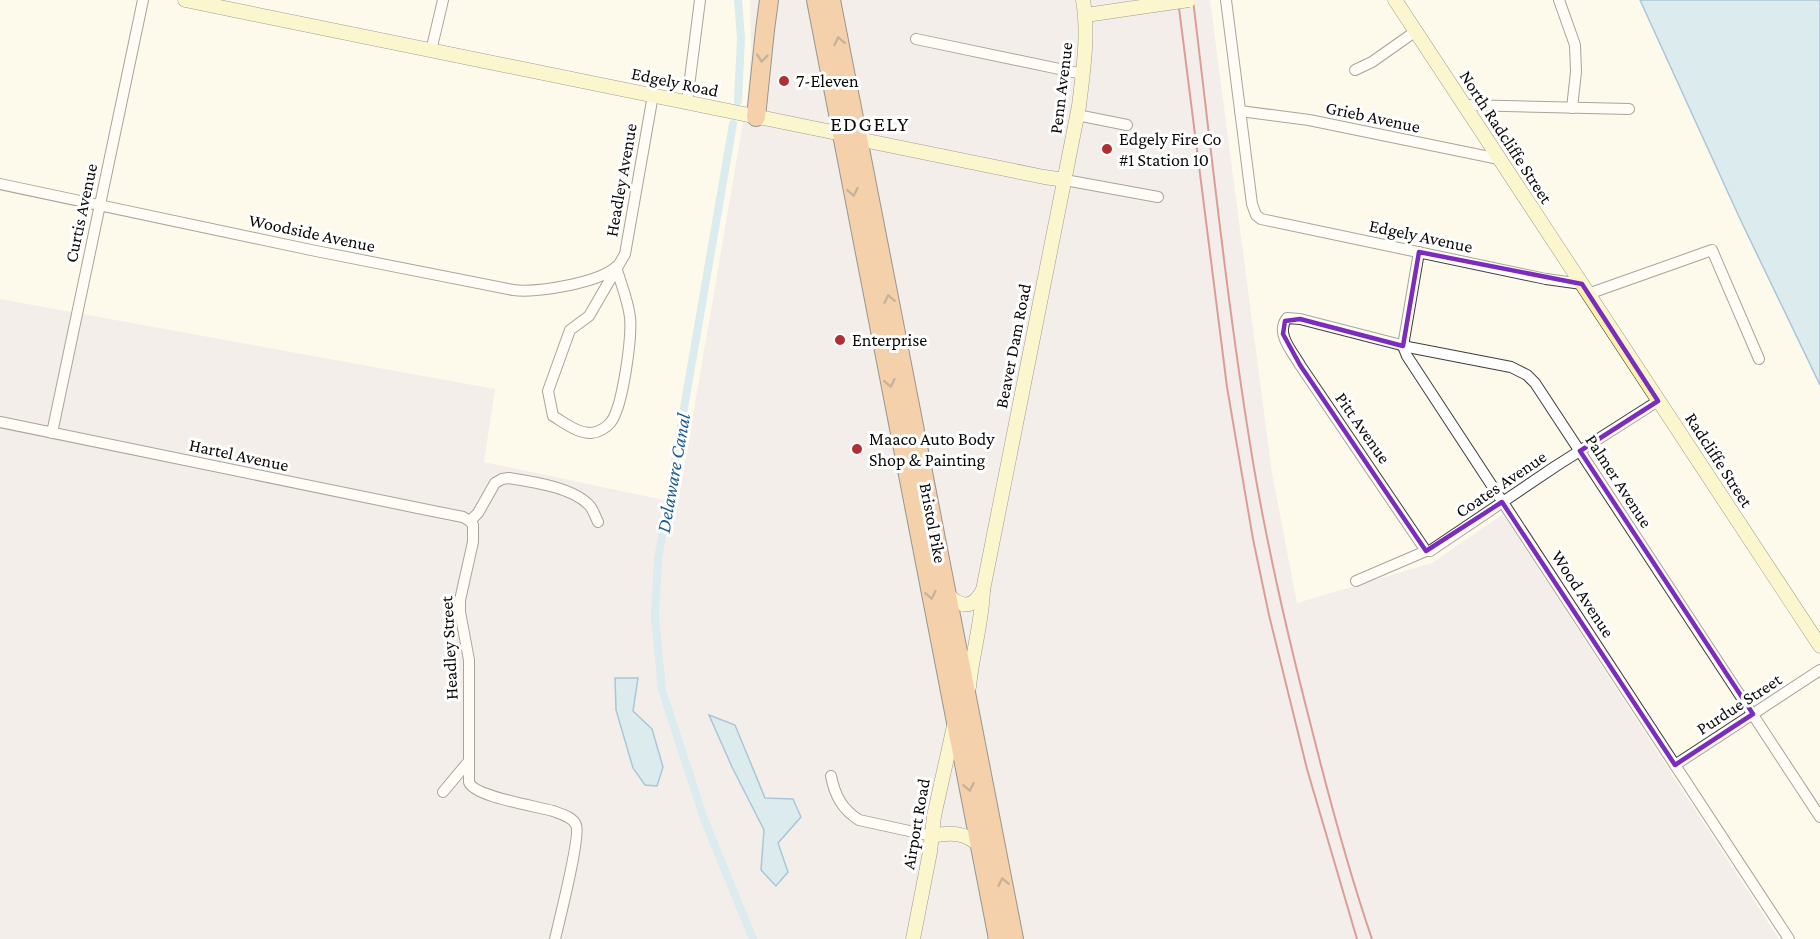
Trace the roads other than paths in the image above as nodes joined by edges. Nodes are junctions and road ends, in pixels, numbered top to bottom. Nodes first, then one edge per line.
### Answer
1 (143, 0) edge
2 (185, 0) edge
3 (442, 0) edge
4 (700, 0) edge
5 (769, 0) edge
6 (816, 0) edge
7 (831, 0) edge
8 (1083, 0) edge
9 (1189, 0) edge
10 (1226, 0) edge
11 (1395, 0) edge
12 (1559, 0) edge
13 (1086, 15) junction
14 (1416, 31) junction
15 (916, 39) dead end
16 (431, 51) junction
17 (1355, 70) dead end
18 (1083, 74) junction
19 (653, 96) junction
20 (687, 102) junction
21 (1464, 105) junction
22 (1572, 108) junction
23 (1629, 109) dead end
24 (1240, 111) junction
25 (1077, 115) junction
26 (756, 117) junction
27 (1127, 124) dead end
28 (850, 137) junction
29 (1499, 159) junction
30 (1065, 180) junction
31 (0, 184) edge
32 (1158, 197) dead end
33 (99, 205) junction
34 (1419, 252) junction
35 (616, 267) junction
36 (1585, 289) junction
37 (1285, 321) joint
38 (1403, 346) junction
39 (1759, 359) dead end
40 (1658, 401) junction
41 (0, 422) edge
42 (52, 433) junction
43 (1580, 451) junction
44 (1502, 502) junction
45 (470, 521) junction
46 (598, 522) dead end
47 (1426, 551) junction
48 (1356, 581) dead end
49 (983, 590) junction
50 (947, 594) junction
51 (1820, 646) edge
52 (1820, 670) edge
53 (968, 701) junction
54 (1753, 714) junction
55 (955, 717) junction
56 (469, 761) junction
57 (1675, 765) junction
58 (831, 776) dead end
59 (443, 792) dead end
60 (1820, 817) edge
61 (932, 836) junction
62 (981, 847) junction
63 (555, 939) edge
64 (913, 939) edge
65 (998, 939) edge
66 (1014, 939) edge
67 (1789, 939) edge

1 - 33 street, Curtis Avenue
2 - 16 main road, Edgely Road
3 - 16 street
4 - 20 street
5 -> 26 highway
6 - 28 highway, Bristol Pike
28 -> 7 highway, Bristol Pike
8 - 13 main road, Penn Avenue
9 - 13 main road, bridge
10 - 24 street
11 - 14 main road, North Radcliffe Street
12 - 22 street
13 - 18 main road, Penn Avenue
14 - 17 street
14 - 21 main road, North Radcliffe Street
15 - 18 street
16 - 19 main road, Edgely Road
18 - 25 main road, Penn Avenue
19 - 20 main road, Edgely Road
19 - 35 street, Headley Avenue
20 - 26 main road, Edgely Road
21 - 22 street
21 - 29 main road, North Radcliffe Street
22 - 23 street
24 - 29 street, Grieb Avenue
24 - 34 street, Edgely Avenue
25 - 27 street
25 - 30 main road, Penn Avenue
26 - 28 main road, Edgely Road
28 - 30 main road, Edgely Road
50 -> 28 highway, Bristol Pike
28 -> 55 highway, Bristol Pike
29 - 36 main road, North Radcliffe Street
30 - 32 street, Edgely Road
30 - 49 main road, Beaver Dam Road
31 - 33 street, Woodside Avenue
33 - 35 street, Woodside Avenue
33 - 42 street, Curtis Avenue
34 - 36 street, Edgely Avenue
34 - 38 street
35 - 35 street, Headley Avenue
36 - 39 street, Edgely Avenue
36 - 40 main road, Radcliffe Street
37 - 38 street, Palmer Avenue
37 - 47 street, Pitt Avenue
38 - 43 street, Palmer Avenue
38 - 44 street, Wood Avenue
40 - 43 street, Coates Avenue
40 - 51 main road, Radcliffe Street
41 - 42 street, Hartel Avenue
42 - 45 street, Hartel Avenue
43 - 44 street, Coates Avenue
43 - 54 street, Palmer Avenue
44 - 47 street, Coates Avenue
44 - 57 street, Wood Avenue
45 - 46 street
45 - 56 street, Headley Street
47 - 48 street, Coates Avenue
49 - 50 main road
49 - 53 main road, Beaver Dam Road
50 - 53 highway, Bristol Pike
52 - 54 street, Purdue Street
66 -> 53 highway, Bristol Pike
54 - 57 street, Purdue Street
54 - 60 street, Palmer Avenue
55 - 61 main road, Airport Road
55 -> 62 highway, Bristol Pike
56 - 59 street
56 - 63 street, Headley Street
57 - 67 street, Wood Avenue
58 - 61 street
61 - 62 main road
61 - 64 main road, Airport Road
62 - 65 highway, Bristol Pike

